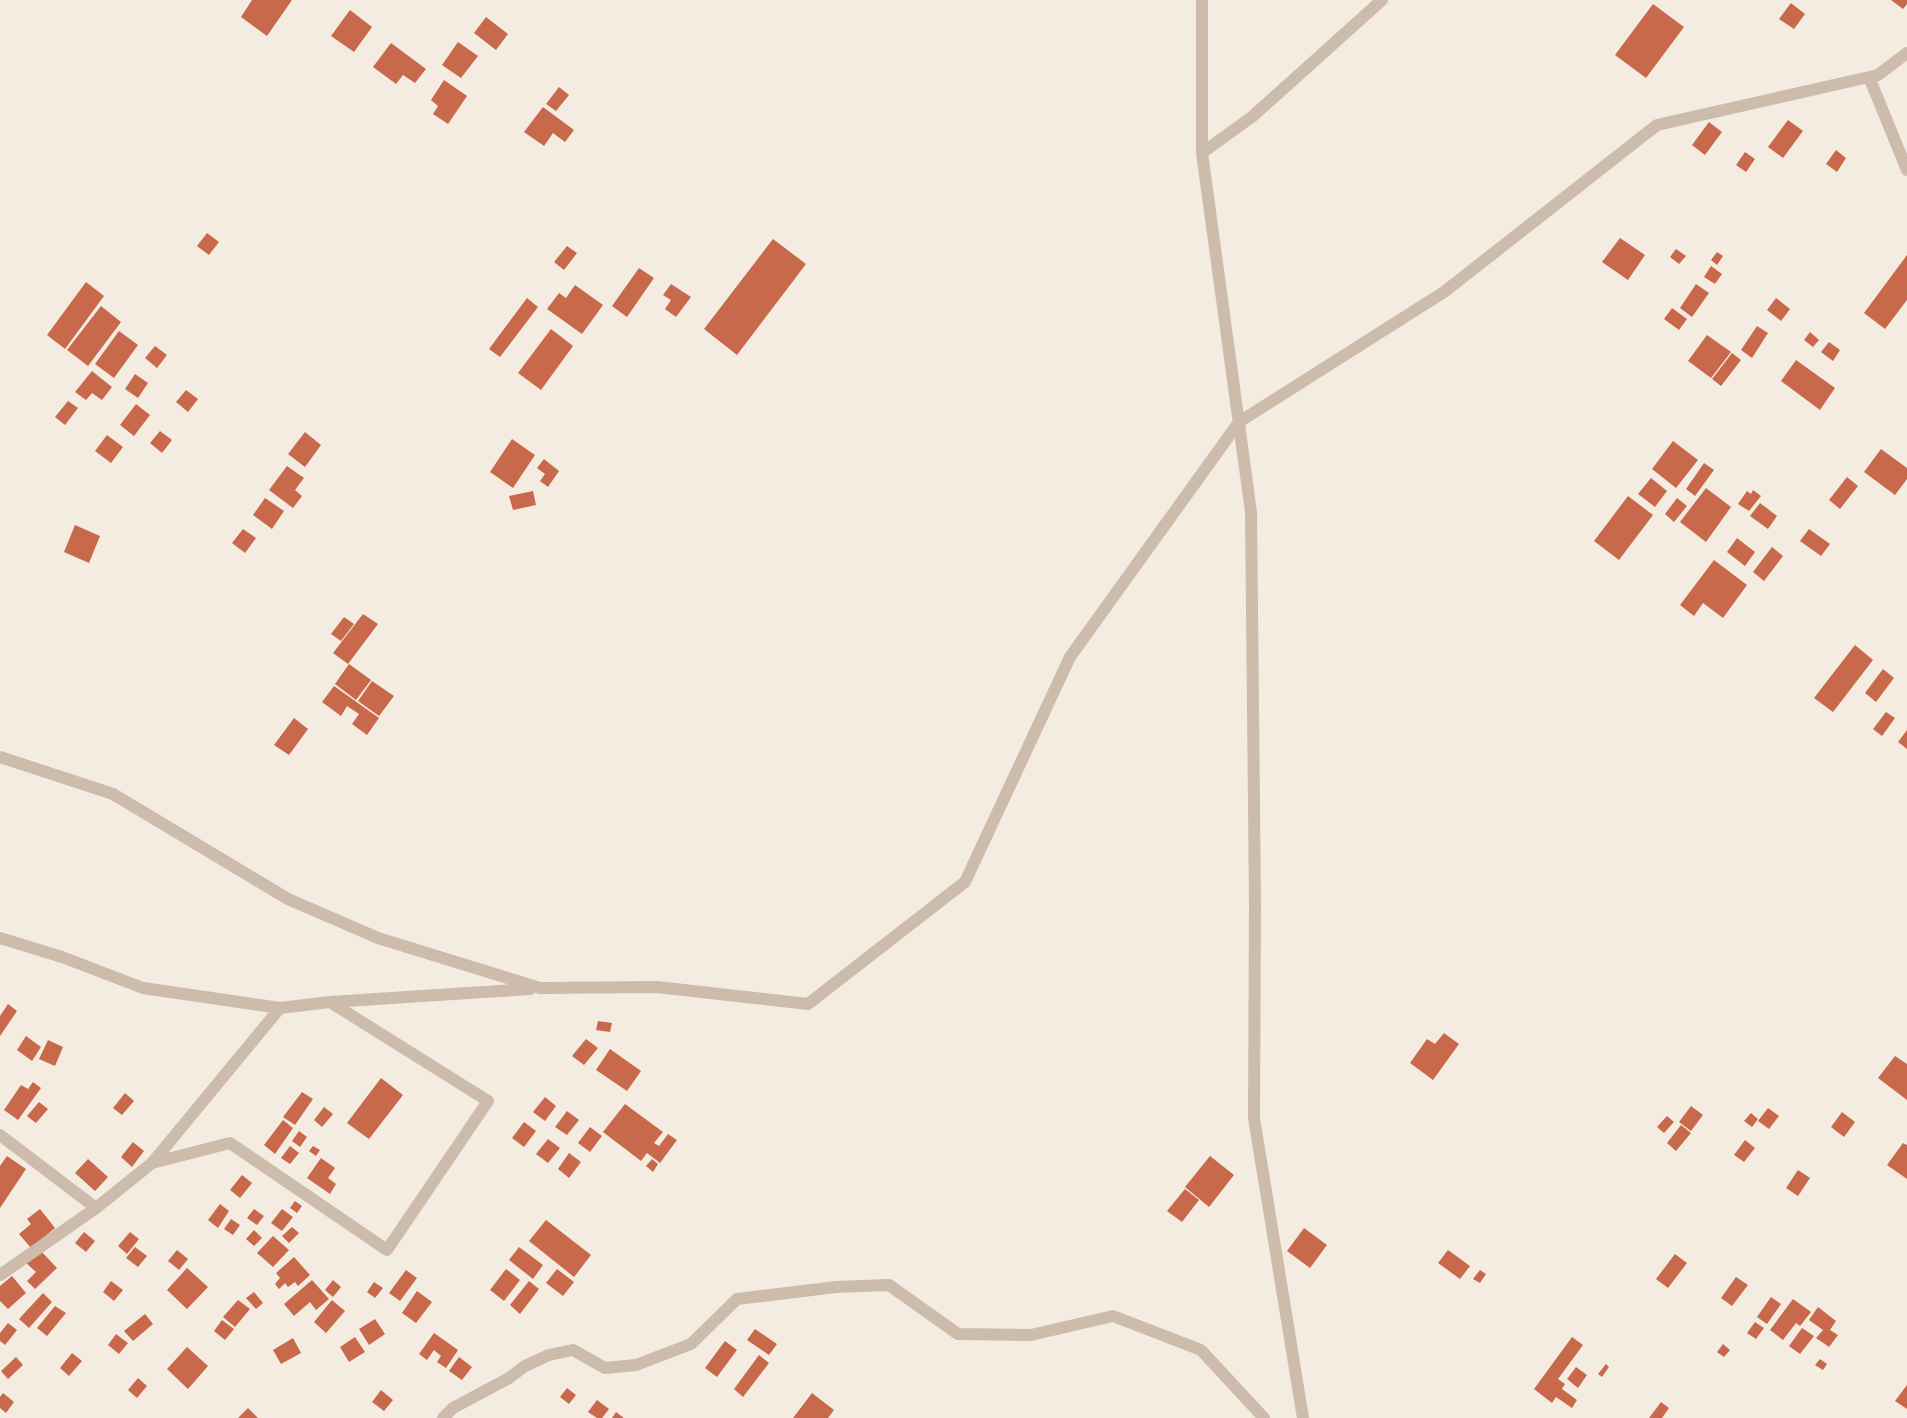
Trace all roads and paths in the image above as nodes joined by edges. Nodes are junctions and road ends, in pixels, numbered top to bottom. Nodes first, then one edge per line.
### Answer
1 (1202, 0) edge
2 (1382, 0) edge
3 (1907, 53) edge
4 (1869, 77) junction
5 (1202, 154) junction
6 (1907, 170) edge
7 (1238, 422) junction
8 (0, 757) edge
9 (0, 938) edge
10 (540, 988) junction
11 (330, 1002) junction
12 (280, 1008) junction
13 (0, 1135) edge
14 (152, 1163) junction
15 (96, 1208) junction
16 (0, 1275) edge
17 (443, 1418) edge
18 (1264, 1418) edge
19 (1303, 1418) edge

1 - 5 street
2 - 5 street
3 - 4 street
4 - 6 street
4 - 7 street
5 - 7 street
7 - 10 street
7 - 19 street
8 - 10 street
9 - 12 street
10 - 11 street
11 - 12 street
11 - 14 street
12 - 14 street
13 - 15 street
14 - 15 street
15 - 16 street
17 - 18 street

